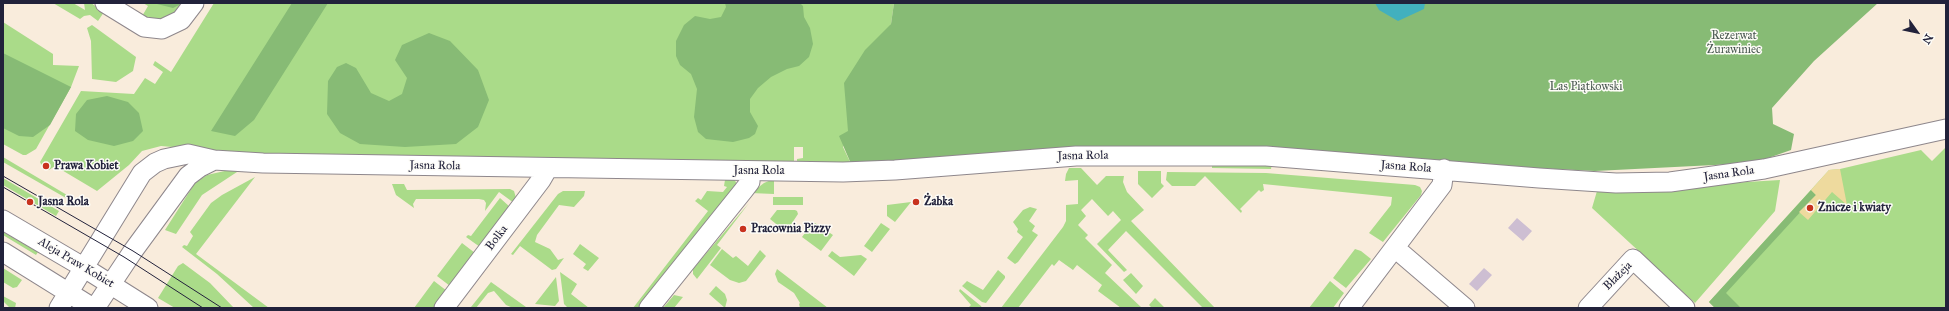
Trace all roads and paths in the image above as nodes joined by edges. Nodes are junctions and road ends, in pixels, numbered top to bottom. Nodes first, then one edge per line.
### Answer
1 (105, 3) edge
2 (194, 3) edge
3 (1946, 128) edge
4 (214, 160) junction
5 (548, 168) junction
6 (1444, 169) junction
7 (750, 171) junction
8 (3, 220) edge
9 (1395, 248) junction
10 (3, 252) edge
11 (83, 267) junction
12 (111, 284) junction
13 (63, 300) edge
14 (94, 308) edge
15 (148, 308) edge
16 (444, 308) edge
17 (650, 308) edge
18 (1349, 308) edge
19 (1465, 308) edge
20 (1588, 308) edge
21 (1685, 308) edge

1 - 2 street
3 - 6 street, Jasna Rola
4 - 5 street, Jasna Rola
4 - 11 street, Jasna Rola
4 - 12 street
5 - 7 street, Jasna Rola
5 - 16 street, Bolka
6 - 7 street, Jasna Rola
6 - 9 street
7 - 17 street
8 - 11 street, Aleja Praw Kobiet
9 - 18 street
9 - 19 street
10 - 13 street
11 - 12 street, Aleja Praw Kobiet
11 - 13 street, Jasna Rola
12 - 14 street
12 - 15 street, Aleja Praw Kobiet
13 - 14 street
20 - 21 street, Błażeja

